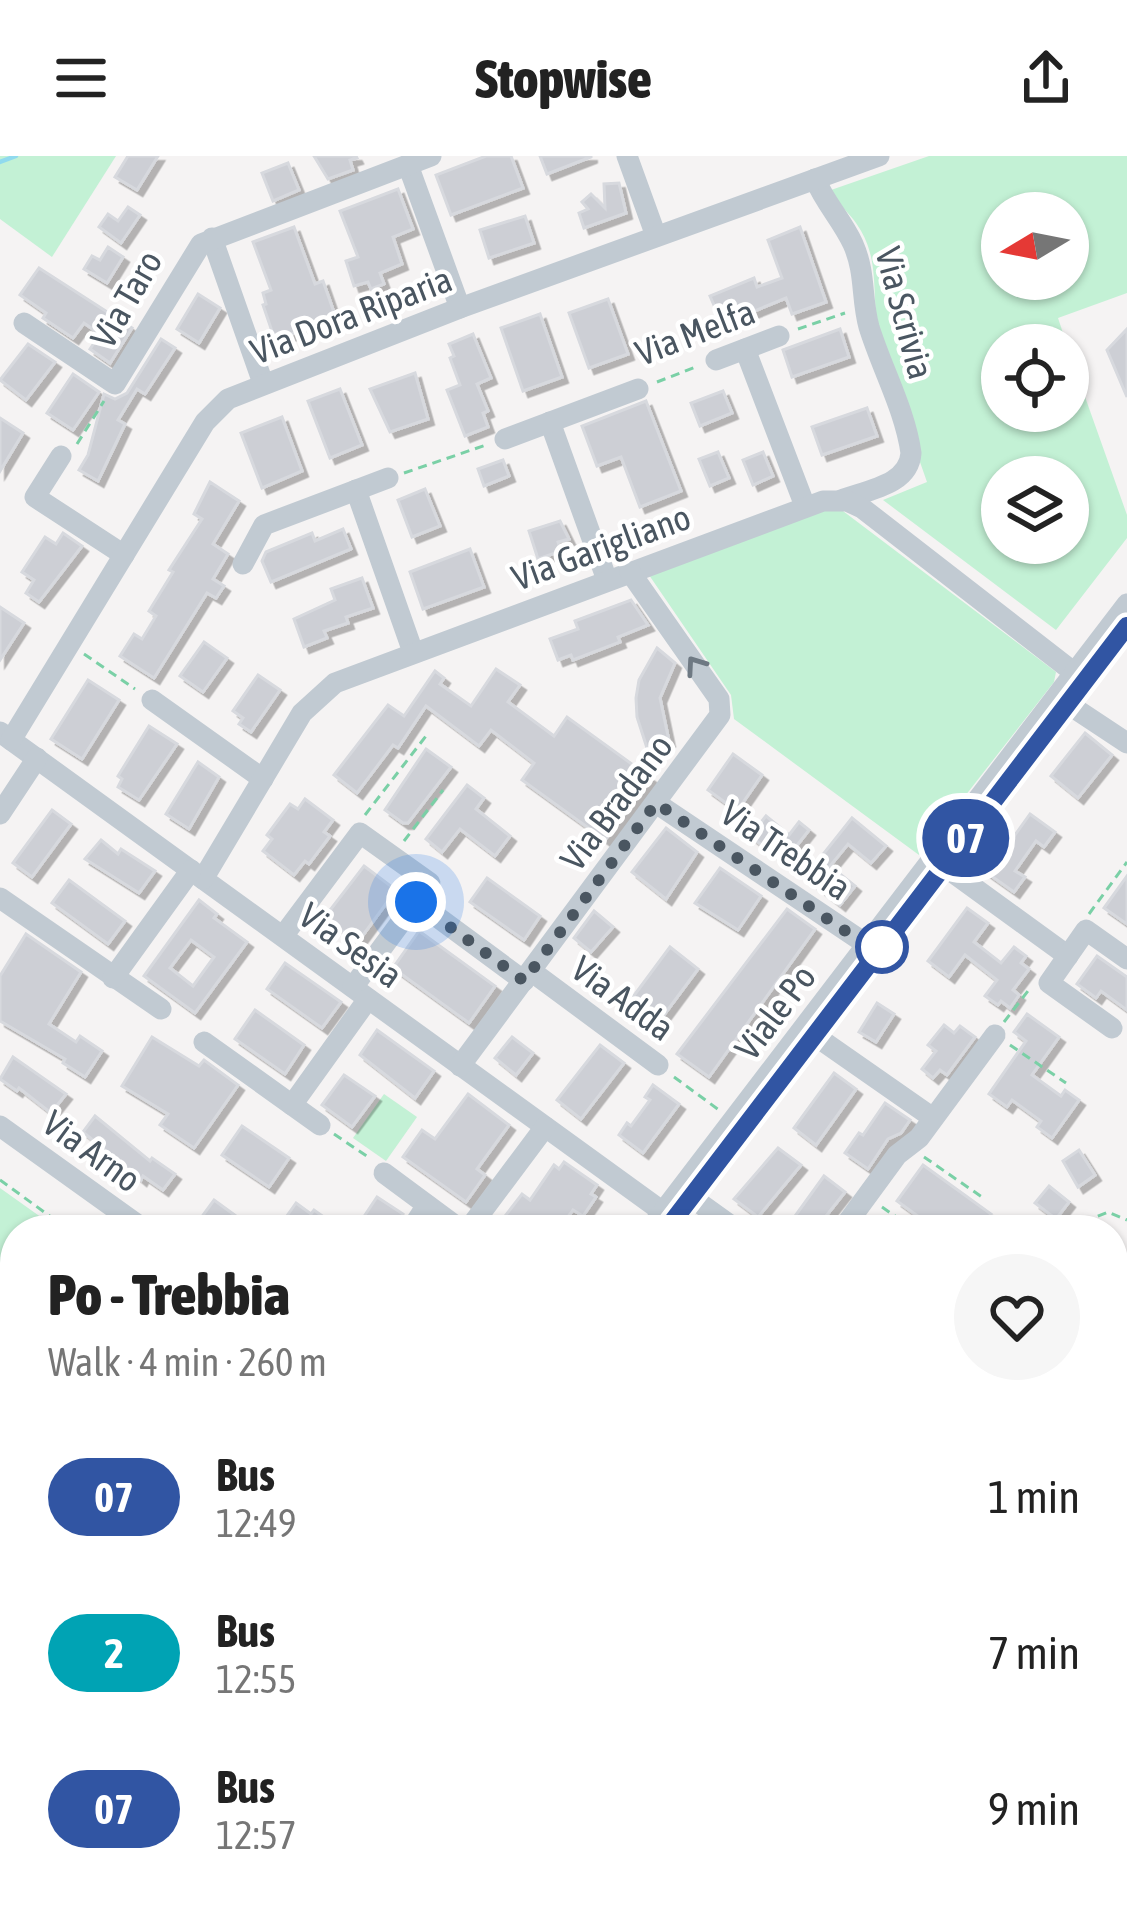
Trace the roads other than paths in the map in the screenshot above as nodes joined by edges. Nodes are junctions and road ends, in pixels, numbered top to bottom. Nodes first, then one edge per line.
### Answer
1 (431, 156) edge
2 (627, 156) edge
3 (863, 159) edge
4 (408, 165) junction
5 (815, 179) junction
6 (656, 236) junction
7 (212, 238) junction
8 (460, 308) junction
9 (25, 322) dead end
10 (779, 336) road end
11 (745, 349) junction
12 (716, 360) road end
13 (263, 383) junction
14 (638, 389) road end
15 (550, 422) junction
16 (505, 439) road end
17 (61, 456) road end
18 (388, 478) road end
19 (356, 490) junction
20 (841, 500) junction
21 (805, 506) junction
22 (124, 555) junction
23 (243, 565) dead end
24 (629, 572) junction
25 (607, 580) junction
26 (1127, 604) edge
27 (1127, 626) edge
28 (413, 652) junction
29 (1080, 677) junction
30 (152, 700) road end
31 (1067, 704) junction
32 (6, 736) edge
33 (1127, 743) edge
34 (37, 758) junction
35 (263, 779) junction
36 (656, 803) junction
37 (0, 814) edge
38 (939, 863) junction
39 (197, 874) junction
40 (0, 898) edge
41 (416, 902) junction
42 (283, 936) junction
43 (873, 949) junction
44 (1068, 956) junction
45 (1127, 959) edge
46 (527, 976) junction
47 (113, 978) junction
48 (361, 993) junction
49 (161, 1009) dead end
50 (1112, 1028) dead end
51 (810, 1032) junction
52 (995, 1035) road end
53 (204, 1042) dead end
54 (658, 1065) road end
55 (460, 1066) junction
56 (292, 1105) junction
57 (933, 1118) junction
58 (320, 1125) road end
59 (0, 1126) edge
60 (545, 1127) junction
61 (383, 1173) road end
62 (692, 1197) junction
63 (427, 1205) junction
64 (124, 1215) edge
65 (421, 1215) edge
66 (442, 1215) edge
67 (476, 1215) edge
68 (653, 1215) edge
69 (669, 1215) edge
70 (672, 1215) edge
71 (716, 1215) edge
72 (853, 1215) edge

1 - 4 street, Via Taro
2 - 6 street
3 - 5 street, Via Dora Riparia
4 - 7 street, Via Taro
4 - 8 street
5 - 6 street, Via Dora Riparia
5 - 20 street, Via Scrivia
6 - 8 street, Via Dora Riparia
7 - 9 street, Via Taro
7 - 13 street
8 - 13 street, Via Dora Riparia
10 - 11 street, Via Melfa
11 - 12 street, Via Melfa
11 - 21 street
13 - 22 street, Via Dora Riparia
14 - 15 street, Via Melfa
15 - 16 street, Via Melfa
15 - 25 street
17 - 22 street
18 - 19 street
19 - 23 street
19 - 28 street
20 - 21 street, Via Garigliano
20 - 29 street
21 - 24 street, Via Garigliano
22 - 32 street, Via Dora Riparia
24 - 25 street, Via Garigliano
36 -> 24 street, Via Bradano
25 - 28 street, Via Garigliano
26 - 29 street, Viale Po
27 - 29 street, Viale Po
28 - 35 street, Via Garigliano
29 - 31 street, Viale Po
29 - 38 street, Viale Po
30 - 35 street
31 - 33 street
31 - 38 street, Viale Po
32 - 34 street, Via Sesia
34 - 37 street
34 - 39 street, Via Sesia
35 - 39 street, Via Garigliano
36 - 43 street, Via Trebbia
36 - 46 street, Via Bradano
38 - 43 street, Viale Po
38 - 44 street
39 - 42 street, Via Sesia
39 - 47 street, Via Garigliano
40 - 47 street
41 - 42 street
41 - 46 street, Via Adda
41 - 48 street
42 - 48 street, Via Sesia
43 - 51 street, Viale Po
44 - 45 street
44 - 50 street
46 - 54 street, Via Adda
46 - 55 street, Via Bradano
47 - 49 street
48 - 55 street, Via Sesia
48 - 56 street
51 - 57 street
51 - 62 street, Viale Po
51 - 69 street, Viale Po
52 - 57 street
53 - 56 street
55 - 60 street, Via Sesia
56 - 58 street
57 - 72 street
59 - 64 street, Via Arno
60 - 67 street
60 - 68 street, Via Sesia
61 - 63 street
62 - 70 street, Viale Po
62 - 71 street
63 - 65 street
63 - 66 street

